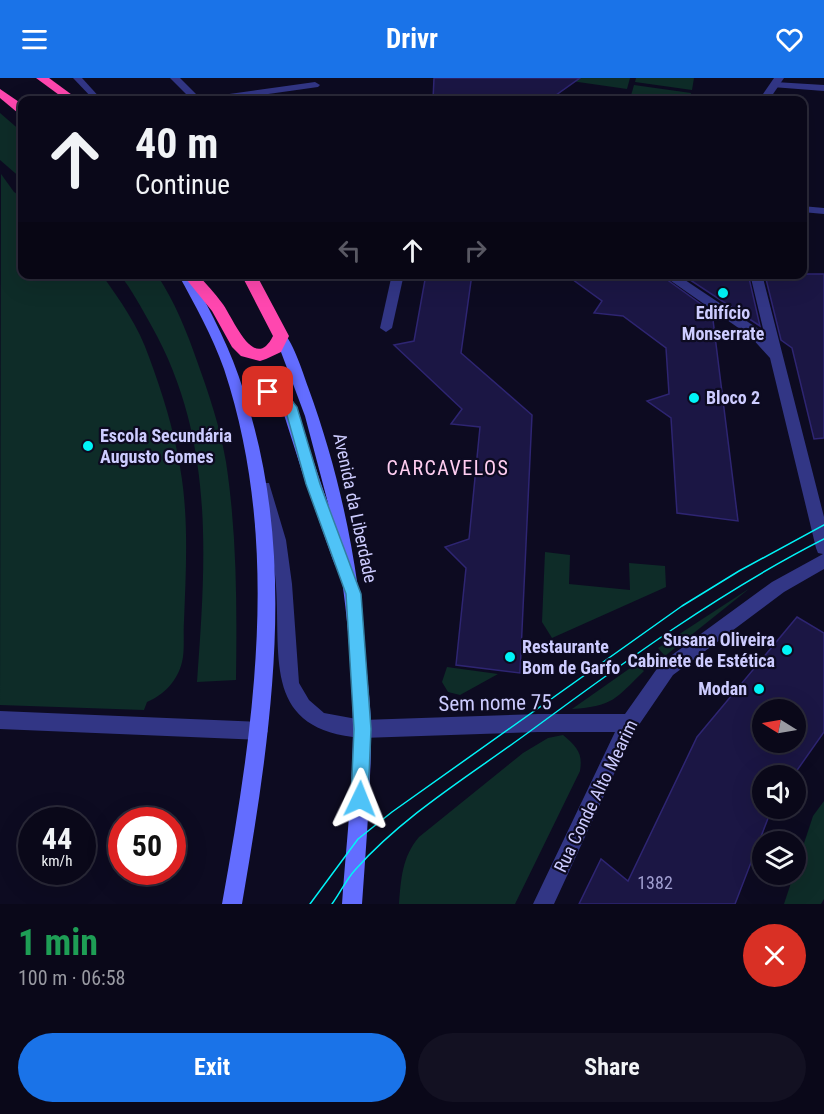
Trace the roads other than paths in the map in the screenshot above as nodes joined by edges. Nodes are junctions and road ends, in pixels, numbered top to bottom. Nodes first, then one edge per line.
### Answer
1 (42, 78) edge
2 (76, 78) edge
3 (175, 78) edge
4 (777, 82) edge
5 (315, 84) dead end
6 (824, 88) edge
7 (0, 93) edge
8 (67, 96) edge
9 (94, 96) edge
10 (193, 96) edge
11 (235, 96) edge
12 (768, 96) edge
13 (18, 107) edge
14 (807, 209) edge
15 (824, 211) edge
16 (187, 279) edge
17 (193, 279) edge
18 (251, 279) edge
19 (397, 279) edge
20 (675, 279) edge
21 (757, 279) edge
22 (386, 328) dead end
23 (281, 336) junction
24 (778, 368) junction
25 (239, 399) junction
26 (253, 449) junction
27 (824, 548) edge
28 (824, 561) edge
29 (353, 594) junction
30 (0, 720) edge
31 (629, 723) junction
32 (362, 729) junction
33 (260, 731) junction
34 (232, 904) edge
35 (352, 904) edge
36 (543, 904) edge

1 - 8 highway
2 - 9 lane
3 - 10 street
4 - 6 lane
4 - 12 street
5 - 11 street
7 - 13 highway
14 - 15 street
16 - 25 main road
17 - 23 highway
18 - 23 highway, Avenida da Liberdade
19 - 22 street
20 - 24 street
21 - 24 street
23 - 29 main road, Avenida da Liberdade
24 - 27 street
25 - 26 main road
25 - 29 main road
26 - 32 street
26 - 33 main road
28 - 31 street, Rua Conde Alto Mearim
29 - 32 main road, Avenida da Liberdade
30 - 33 street
31 - 32 street, Sem nome 75
31 - 36 street, Rua Conde Alto Mearim
32 - 35 main road, Avenida da Liberdade
33 - 34 main road

